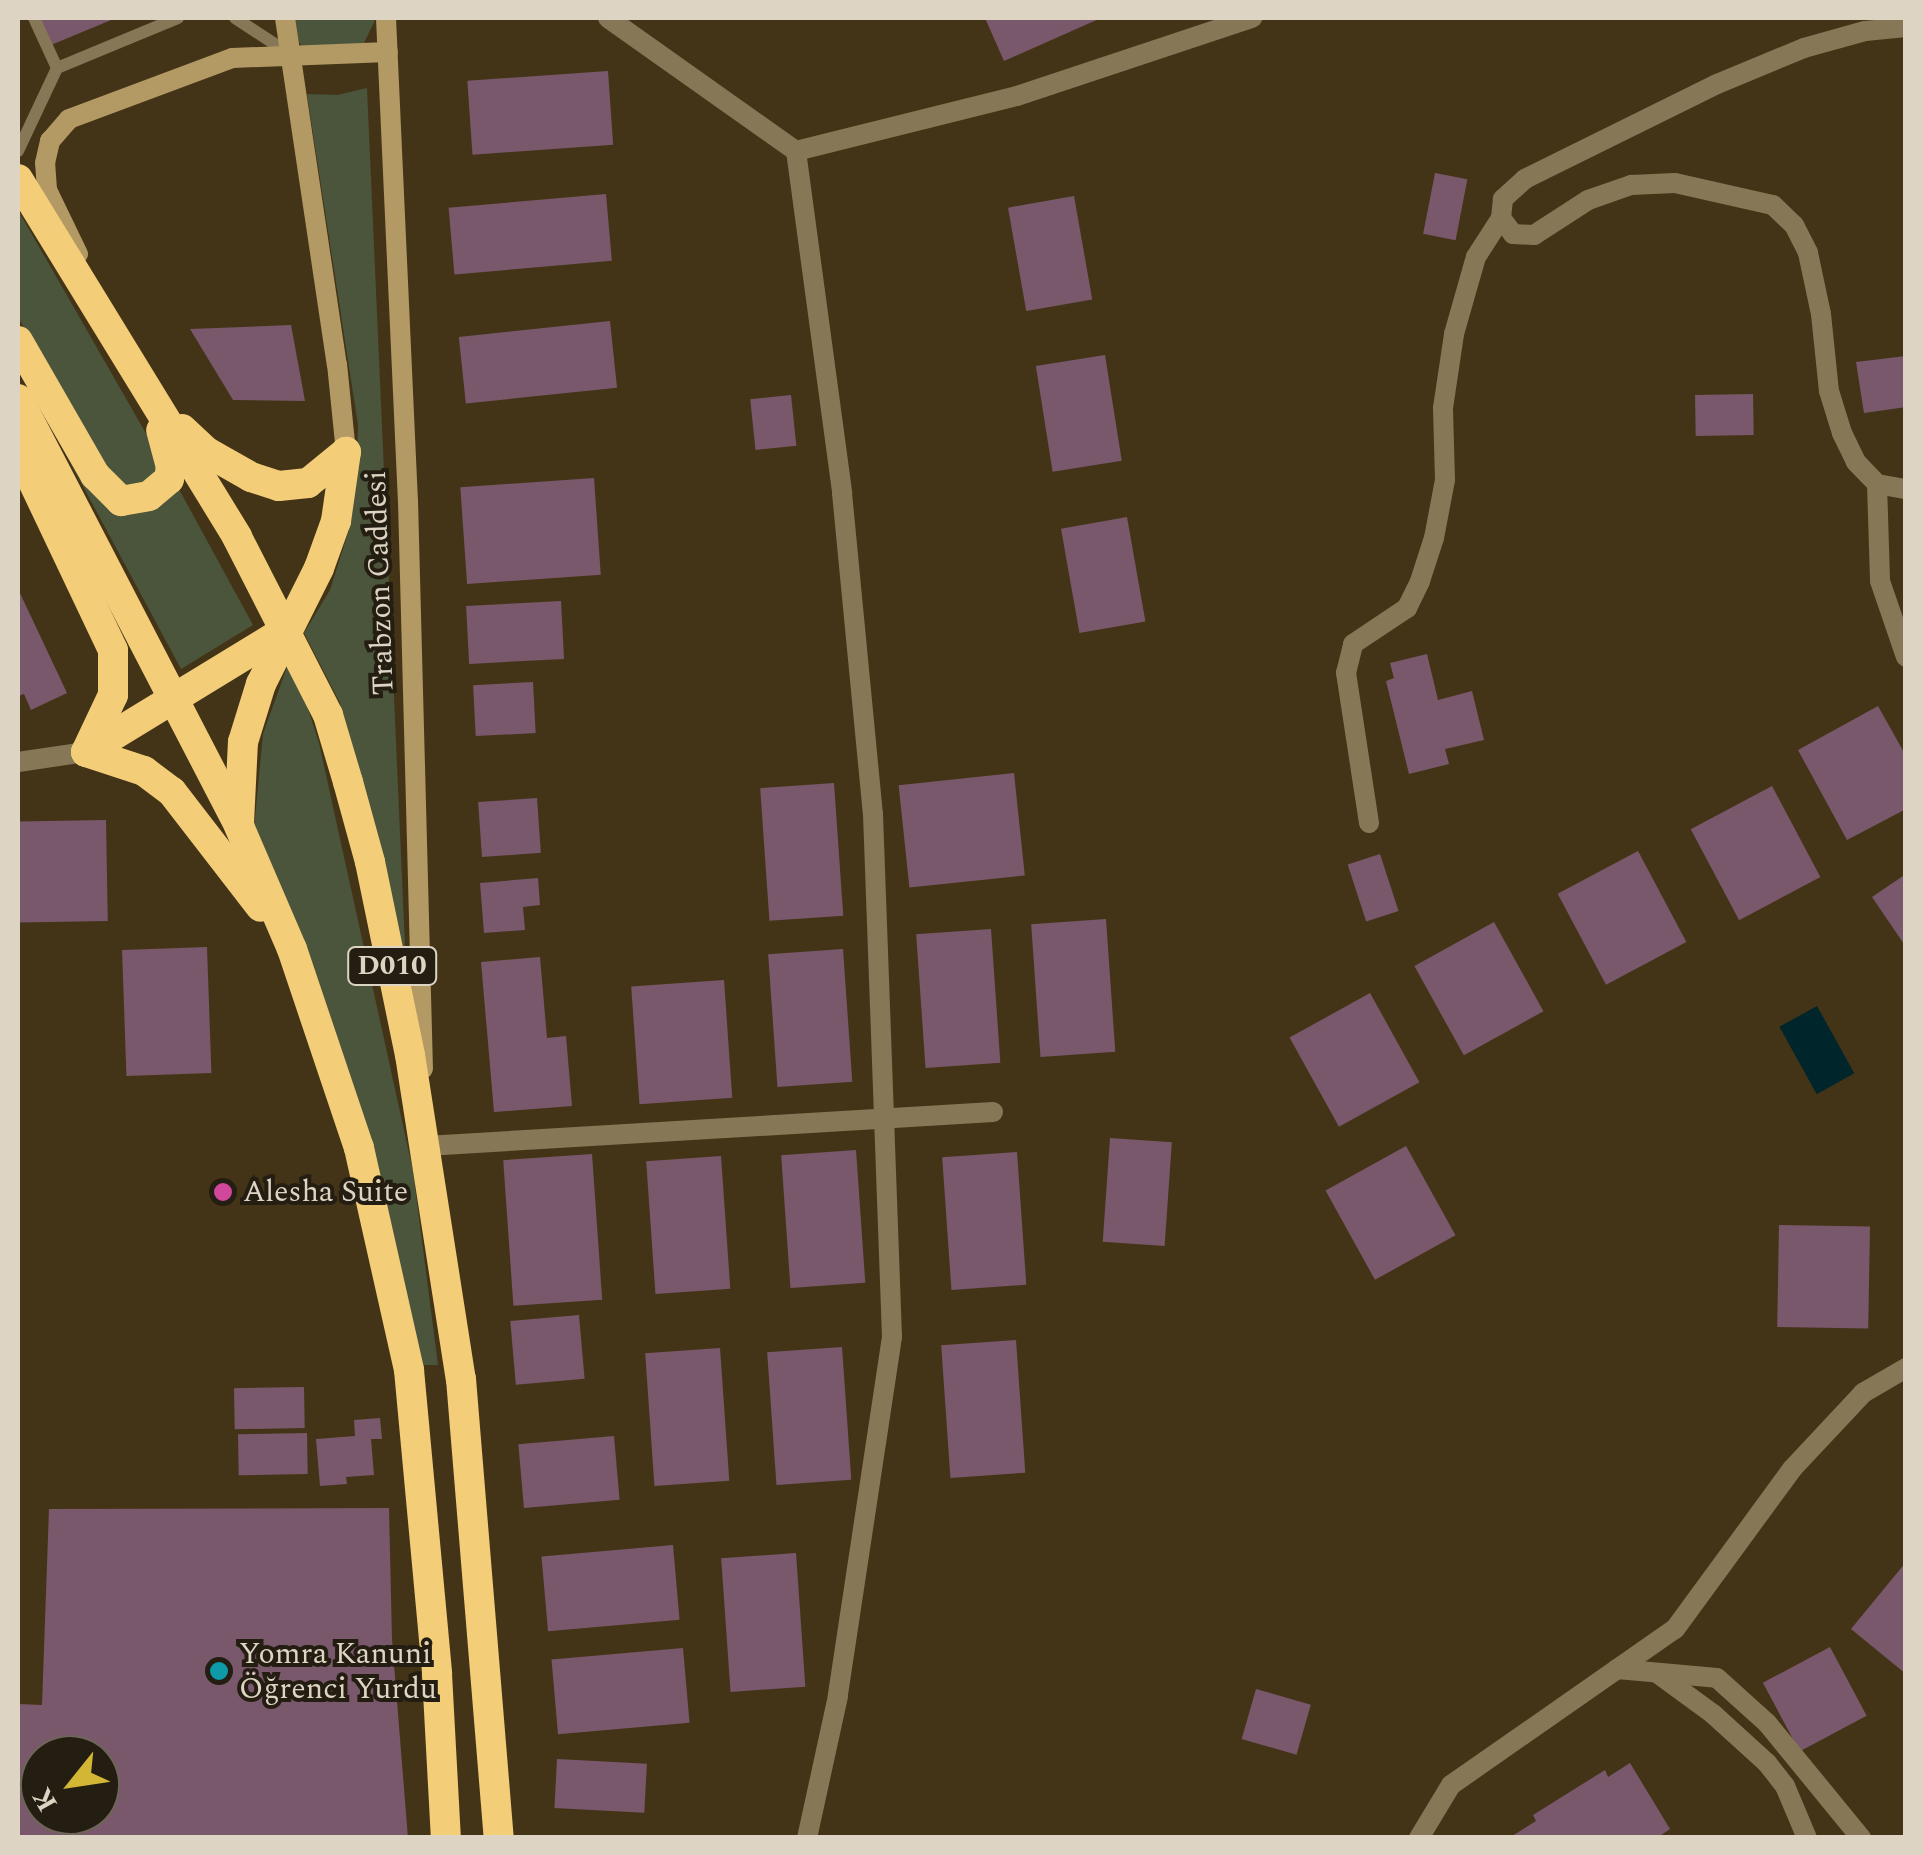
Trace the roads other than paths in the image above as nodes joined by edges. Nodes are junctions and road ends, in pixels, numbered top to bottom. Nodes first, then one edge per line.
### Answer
1 (34, 18) edge
2 (178, 18) edge
3 (235, 18) edge
4 (284, 18) edge
5 (386, 18) edge
6 (608, 18) edge
7 (1252, 18) edge
8 (1906, 26) edge
9 (388, 52) junction
10 (290, 54) junction
11 (57, 68) junction
12 (796, 150) junction
13 (18, 151) edge
14 (18, 179) edge
15 (1500, 218) junction
16 (18, 341) edge
17 (18, 398) edge
18 (150, 399) junction
19 (18, 450) edge
20 (346, 452) junction
21 (1878, 484) junction
22 (1906, 489) edge
23 (286, 630) junction
24 (1906, 657) edge
25 (174, 696) junction
26 (86, 752) junction
27 (18, 762) edge
28 (1369, 823) dead end
29 (239, 826) junction
30 (292, 950) junction
31 (993, 1112) dead end
32 (888, 1116) junction
33 (426, 1146) junction
34 (1906, 1368) edge
35 (1617, 1669) junction
36 (1658, 1673) junction
37 (446, 1838) edge
38 (500, 1838) edge
39 (807, 1838) edge
40 (1419, 1838) edge
41 (1807, 1838) edge
42 (1861, 1838) edge

1 - 11 lane
2 - 11 lane
3 - 10 lane
4 - 10 main road, Trabzon Caddesi
5 - 9 main road, Trabzon Caddesi
6 - 12 street
7 - 12 street
8 - 15 street
9 - 10 main road
9 - 33 main road, Trabzon Caddesi
10 - 18 main road
10 - 20 main road, Trabzon Caddesi
11 - 13 lane
12 - 32 street
14 - 18 highway, D010
15 - 21 street
15 - 28 street
16 - 18 highway
17 - 25 highway, D010
18 - 20 highway
18 - 23 highway, D010
19 - 26 highway
20 - 23 highway
21 - 22 street
21 - 24 street
23 - 25 highway
23 - 29 highway
23 - 33 highway, D010
25 - 26 highway
25 - 29 highway, D010
26 - 27 street
26 - 30 highway
29 - 30 highway, D010
30 - 37 highway, D010
31 - 32 street
32 - 33 street
32 - 39 street
33 - 38 highway, D010
34 - 35 street
35 - 36 street
35 - 40 street
36 - 41 street
36 - 42 street

